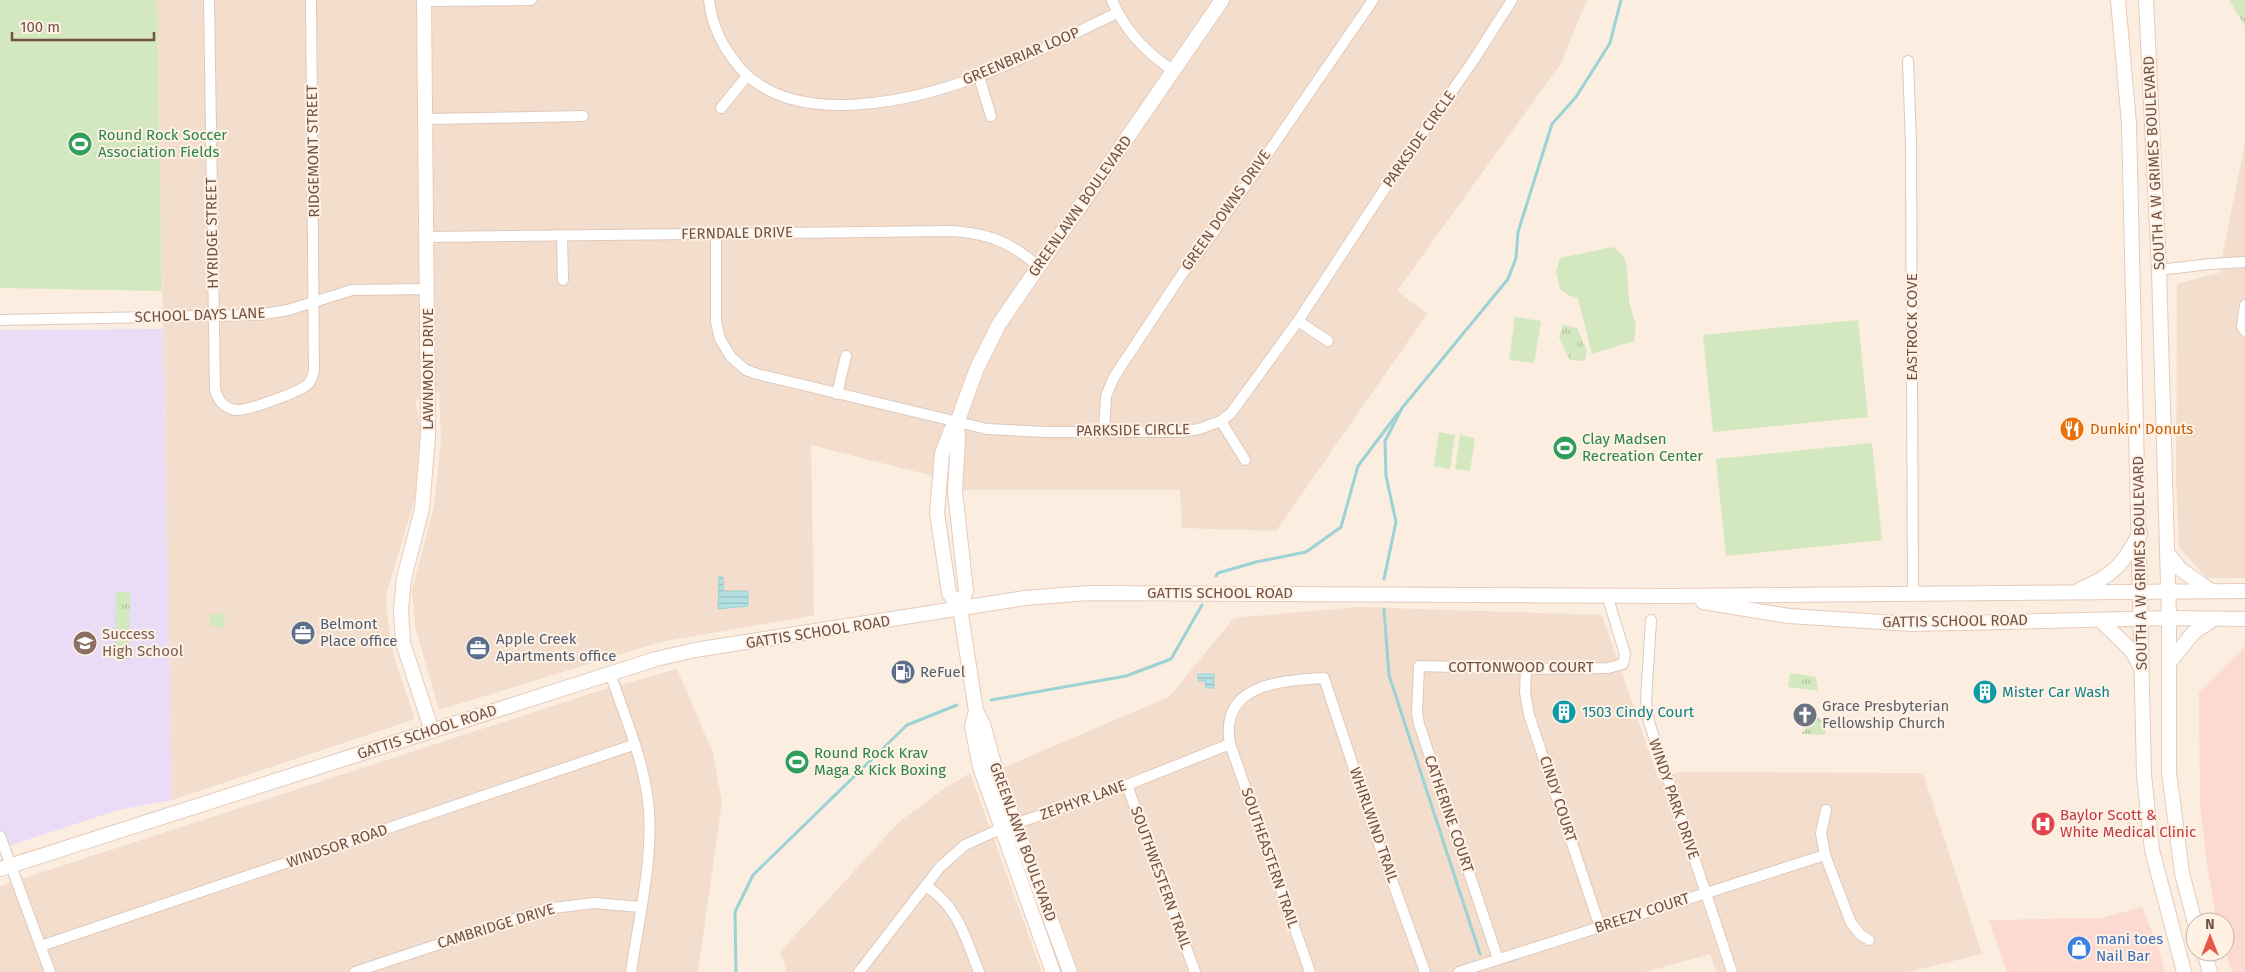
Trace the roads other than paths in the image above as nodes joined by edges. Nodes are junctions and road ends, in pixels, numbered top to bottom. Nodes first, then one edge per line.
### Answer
1 (209, 0) edge
2 (311, 0) edge
3 (530, 0) edge
4 (709, 0) edge
5 (1112, 0) edge
6 (1222, 0) edge
7 (1373, 0) edge
8 (1512, 0) edge
9 (2118, 0) edge
10 (2146, 0) edge
11 (424, 1) edge
12 (1117, 13) junction
13 (1908, 61) dead end
14 (1174, 71) junction
15 (747, 76) junction
16 (979, 77) junction
17 (721, 108) dead end
18 (583, 116) dead end
19 (992, 116) dead end
20 (426, 118) junction
21 (716, 233) junction
22 (562, 235) junction
23 (427, 237) junction
24 (2245, 262) edge
25 (1038, 266) junction
26 (2160, 270) junction
27 (563, 280) dead end
28 (428, 289) junction
29 (314, 301) junction
30 (2245, 305) edge
31 (213, 316) junction
32 (0, 320) edge
33 (1298, 321) junction
34 (2245, 330) edge
35 (1328, 341) dead end
36 (846, 356) dead end
37 (837, 394) junction
38 (1221, 421) junction
39 (957, 423) junction
40 (1104, 431) junction
41 (1245, 460) dead end
42 (2140, 533) junction
43 (2167, 552) junction
44 (2141, 591) junction
45 (2168, 591) junction
46 (2211, 591) junction
47 (2245, 591) edge
48 (2075, 592) junction
49 (1913, 594) junction
50 (1607, 595) junction
51 (1668, 596) junction
52 (960, 608) junction
53 (2169, 618) junction
54 (2142, 619) junction
55 (2214, 619) junction
56 (2245, 619) edge
57 (1651, 620) dead end
58 (2100, 620) junction
59 (2169, 663) junction
60 (1419, 666) joint
61 (1526, 669) junction
62 (2142, 671) junction
63 (610, 673) junction
64 (976, 711) junction
65 (432, 730) junction
66 (1230, 744) junction
67 (634, 745) junction
68 (1127, 785) junction
69 (1826, 810) dead end
70 (1016, 824) junction
71 (1000, 828) junction
72 (0, 836) edge
73 (1825, 855) junction
74 (5, 867) edge
75 (926, 886) junction
76 (1706, 893) junction
77 (640, 907) junction
78 (2192, 912) edge
79 (1600, 927) junction
80 (1869, 940) dead end
81 (41, 946) junction
82 (1498, 959) junction
83 (50, 972) edge
84 (355, 972) edge
85 (631, 972) edge
86 (859, 972) edge
87 (979, 972) edge
88 (1053, 972) edge
89 (1070, 972) edge
90 (1195, 972) edge
91 (1310, 972) edge
92 (1425, 972) edge
93 (1459, 972) edge
94 (1732, 972) edge
95 (2184, 972) edge

1 - 31 street, HYRIDGE STREET
2 - 29 street, RIDGEMONT STREET
3 - 11 street
4 - 15 street, GREENBRIAR LOOP
5 - 12 street
6 - 14 main road, GREENLAWN BOULEVARD
7 - 40 street, GREEN DOWNS DRIVE
8 - 33 street, PARKSIDE CIRCLE
9 - 42 main road, SOUTH A W GRIMES BOULEVARD
10 - 26 main road, SOUTH A W GRIMES BOULEVARD
11 - 20 main road, LAWNMONT DRIVE
12 - 14 street
12 - 16 street, GREENBRIAR LOOP
13 - 49 street, EASTROCK COVE
14 - 25 main road, GREENLAWN BOULEVARD
15 - 16 street, GREENBRIAR LOOP
15 - 17 street
16 - 19 street
18 - 20 street
20 - 23 main road, LAWNMONT DRIVE
21 - 22 street, FERNDALE DRIVE
21 - 25 street, FERNDALE DRIVE
21 - 37 street, PARKSIDE CIRCLE
22 - 23 street, FERNDALE DRIVE
22 - 27 street
23 - 28 main road, LAWNMONT DRIVE
24 - 26 street
25 - 39 main road, GREENLAWN BOULEVARD
26 - 43 main road, SOUTH A W GRIMES BOULEVARD
28 - 29 street, SCHOOL DAYS LANE
28 - 65 main road, LAWNMONT DRIVE
29 - 31 street, SCHOOL DAYS LANE
29 - 31 street, HYRIDGE STREET
30 - 34 street
31 - 32 street, SCHOOL DAYS LANE
33 - 35 street
33 - 38 street, PARKSIDE CIRCLE
36 - 37 street
37 - 39 street, PARKSIDE CIRCLE
38 - 40 street, PARKSIDE CIRCLE
38 - 41 street
39 - 40 street, PARKSIDE CIRCLE
39 - 52 main road, GREENLAWN BOULEVARD
39 - 52 main road, GREENLAWN BOULEVARD
42 - 44 main road, SOUTH A W GRIMES BOULEVARD
42 - 48 main road
43 - 45 main road, SOUTH A W GRIMES BOULEVARD
43 - 46 main road
44 - 45 main road, GATTIS SCHOOL ROAD
44 - 48 main road, GATTIS SCHOOL ROAD
44 - 54 main road, SOUTH A W GRIMES BOULEVARD
45 - 46 main road, GATTIS SCHOOL ROAD
45 - 53 main road, SOUTH A W GRIMES BOULEVARD
46 - 47 main road, GATTIS SCHOOL ROAD
48 - 49 main road, GATTIS SCHOOL ROAD
49 - 51 main road, GATTIS SCHOOL ROAD
50 - 51 main road, GATTIS SCHOOL ROAD
50 - 52 main road, GATTIS SCHOOL ROAD
50 - 61 street, COTTONWOOD COURT
51 - 58 main road, GATTIS SCHOOL ROAD
52 - 63 main road, GATTIS SCHOOL ROAD
52 - 64 main road, GREENLAWN BOULEVARD
53 - 54 main road, GATTIS SCHOOL ROAD
53 - 55 main road, GATTIS SCHOOL ROAD
53 - 59 main road, SOUTH A W GRIMES BOULEVARD
54 - 58 main road, GATTIS SCHOOL ROAD
54 - 62 main road, SOUTH A W GRIMES BOULEVARD
55 - 56 main road, GATTIS SCHOOL ROAD
55 - 59 main road
57 - 76 street, WINDY PARK DRIVE
58 - 62 main road
59 - 78 main road, SOUTH A W GRIMES BOULEVARD
60 - 61 street, COTTONWOOD COURT
60 - 82 street, CATHERINE COURT
61 - 79 street, CINDY COURT
62 - 95 main road, SOUTH A W GRIMES BOULEVARD
63 - 65 main road, GATTIS SCHOOL ROAD
63 - 67 street
64 - 70 main road, GREENLAWN BOULEVARD
64 - 71 main road, GREENLAWN BOULEVARD
65 - 74 main road, GATTIS SCHOOL ROAD
66 - 68 street, ZEPHYR LANE
66 - 91 street, SOUTHEASTERN TRAIL
66 - 92 street, WHIRLWIND TRAIL
67 - 77 street
67 - 81 street, WINDSOR ROAD
68 - 70 street, ZEPHYR LANE
68 - 90 street, SOUTHWESTERN TRAIL
69 - 73 street
70 - 71 street, ZEPHYR LANE
70 - 89 main road, GREENLAWN BOULEVARD
71 - 75 street, ZEPHYR LANE
71 - 88 main road, GREENLAWN BOULEVARD
72 - 74 street
73 - 76 street, BREEZY COURT
73 - 80 street
74 - 81 street
75 - 86 street, ZEPHYR LANE
75 - 87 street
76 - 79 street, BREEZY COURT
76 - 94 street, WINDY PARK DRIVE
77 - 84 street, CAMBRIDGE DRIVE
77 - 85 street
79 - 82 street, BREEZY COURT
81 - 83 street
82 - 93 street, BREEZY COURT

